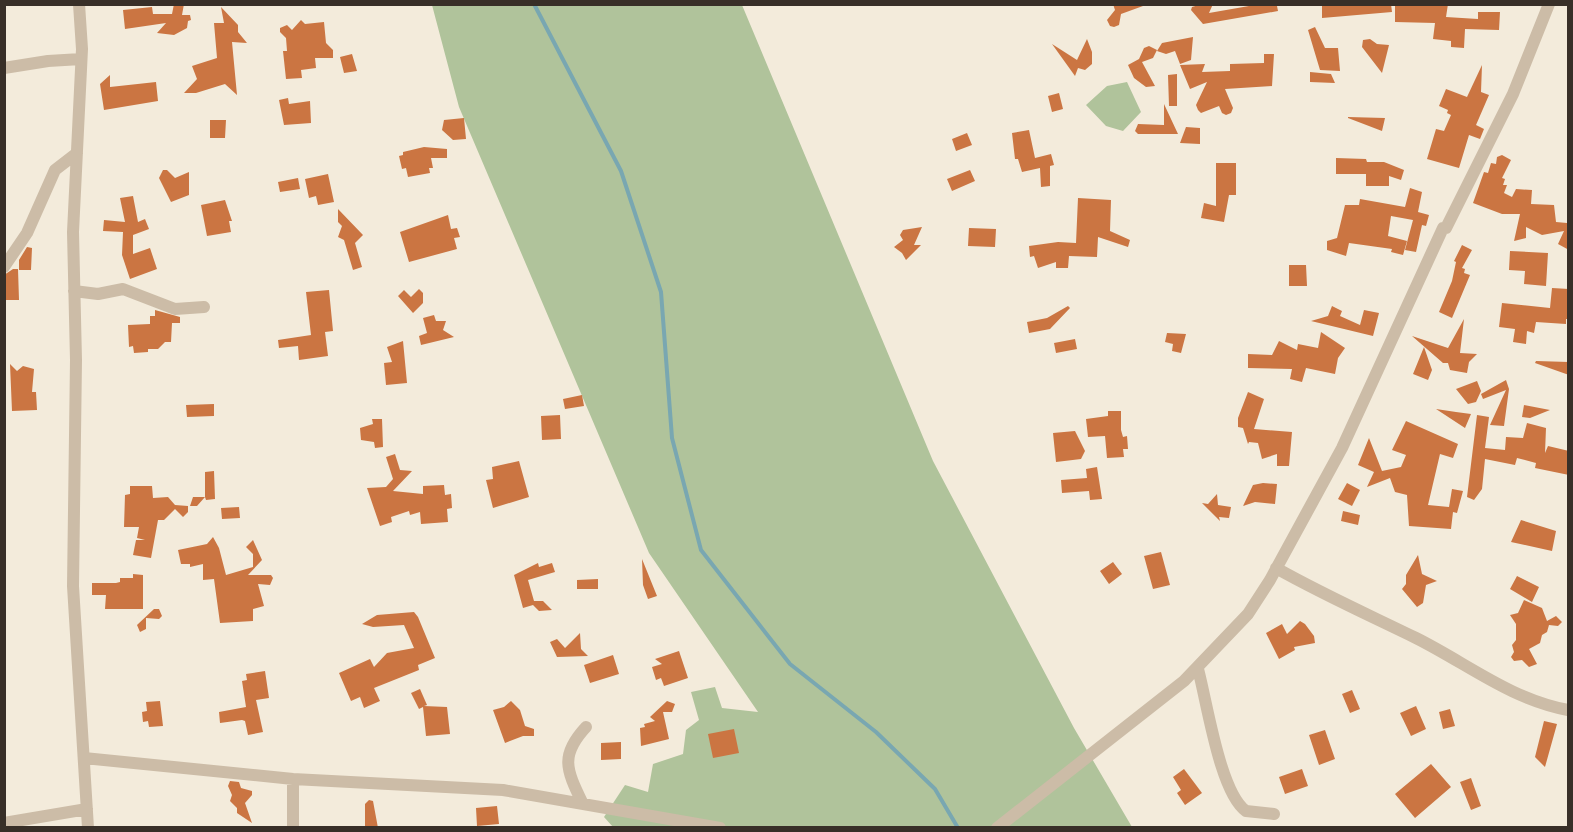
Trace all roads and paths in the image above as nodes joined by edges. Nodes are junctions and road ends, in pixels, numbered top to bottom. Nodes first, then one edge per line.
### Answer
1 (79, 4) edge
2 (1549, 4) edge
3 (81, 59) junction
4 (4, 68) edge
5 (77, 153) junction
6 (4, 267) edge
7 (74, 291) junction
8 (204, 307) dead end
9 (1276, 568) junction
10 (1198, 669) junction
11 (1569, 711) edge
12 (586, 727) dead end
13 (84, 758) junction
14 (293, 779) junction
15 (582, 802) junction
16 (87, 809) junction
17 (1274, 814) dead end
18 (4, 823) edge
19 (88, 828) edge
20 (293, 828) edge
21 (720, 828) edge
22 (997, 828) edge

1 - 3 street
2 - 9 street
3 - 4 street
3 - 5 street
5 - 6 street
5 - 7 street
7 - 8 street
7 - 13 street
9 - 10 street
9 - 11 street
10 - 17 street
10 - 22 street
12 - 15 street
13 - 14 street
13 - 16 street
14 - 15 street
14 - 20 street
15 - 21 street
16 - 18 street
16 - 19 street

